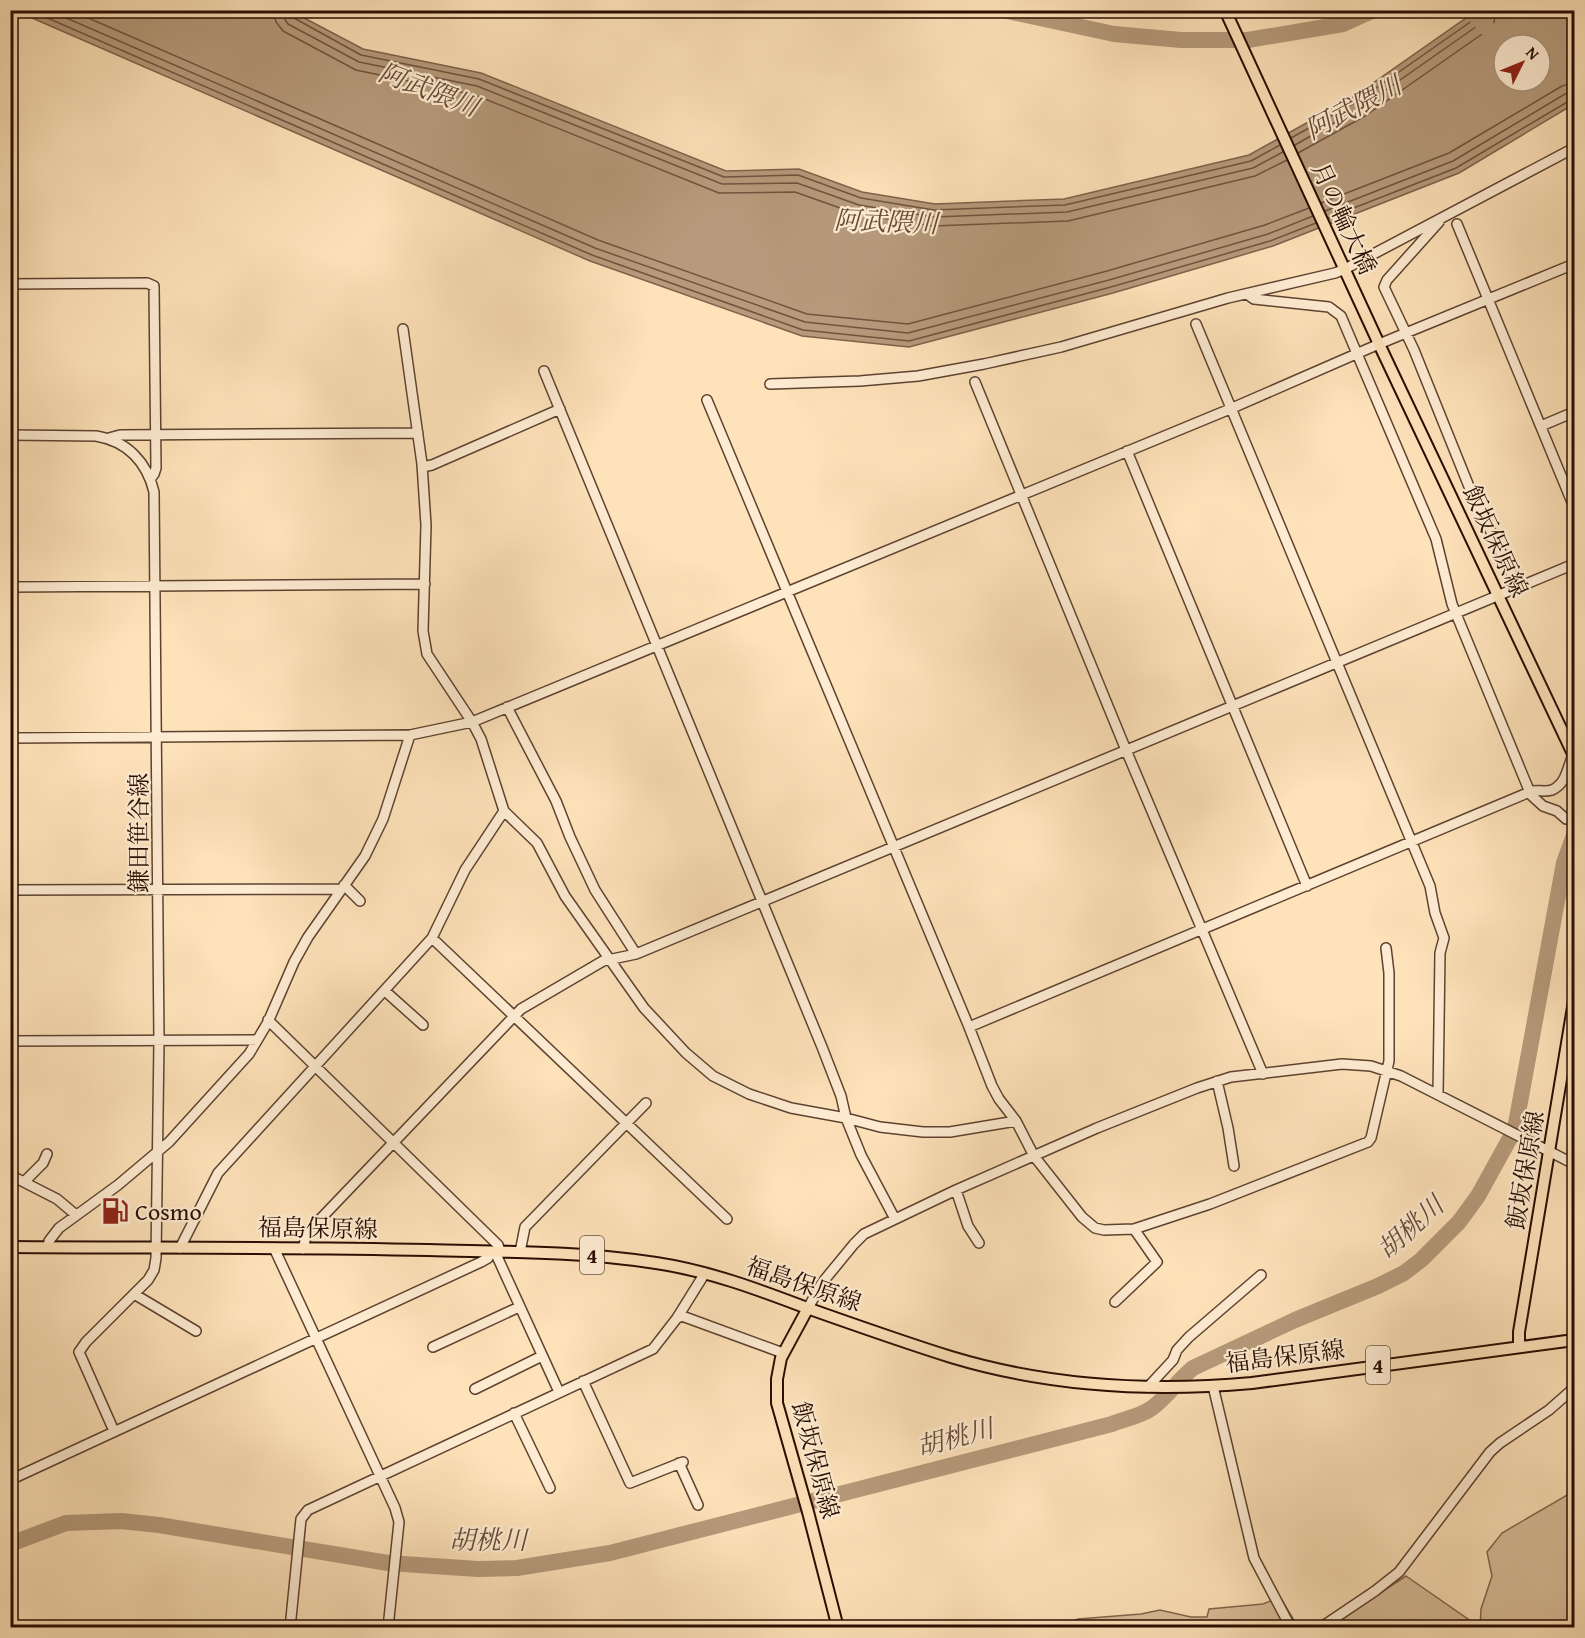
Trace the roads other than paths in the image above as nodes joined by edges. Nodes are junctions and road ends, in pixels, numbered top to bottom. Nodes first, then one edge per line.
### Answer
1 (1225, 10) edge
2 (1575, 148) edge
3 (1440, 219) junction
4 (1457, 224) dead end
5 (1575, 264) edge
6 (1345, 269) junction
7 (10, 284) edge
8 (1247, 294) junction
9 (1488, 300) junction
10 (1196, 324) dead end
11 (403, 329) dead end
12 (1405, 334) junction
13 (1379, 344) junction
14 (1358, 353) junction
15 (544, 371) dead end
16 (975, 382) dead end
17 (770, 384) dead end
18 (707, 400) dead end
19 (560, 409) junction
20 (1230, 409) junction
21 (1575, 412) edge
22 (1541, 426) junction
23 (418, 434) junction
24 (10, 435) edge
25 (155, 435) junction
26 (109, 438) junction
27 (1127, 451) junction
28 (422, 467) junction
29 (151, 478) junction
30 (1020, 495) junction
31 (1575, 507) edge
32 (1575, 564) edge
33 (425, 584) junction
34 (156, 586) junction
35 (10, 587) edge
36 (1518, 587) junction
37 (787, 592) junction
38 (1499, 595) junction
39 (1456, 613) junction
40 (658, 645) junction
41 (1336, 662) junction
42 (1232, 705) junction
43 (507, 707) junction
44 (472, 722) junction
45 (410, 735) junction
46 (10, 738) edge
47 (156, 738) junction
48 (1126, 750) junction
49 (1575, 757) edge
50 (1532, 791) junction
51 (504, 811) junction
52 (1566, 819) dead end
53 (1411, 843) junction
54 (893, 847) junction
55 (1307, 886) junction
56 (342, 887) junction
57 (10, 890) edge
58 (158, 890) junction
59 (360, 901) dead end
60 (764, 901) junction
61 (1201, 929) junction
62 (432, 938) junction
63 (1386, 948) dead end
64 (636, 954) junction
65 (609, 958) junction
66 (384, 990) junction
67 (1575, 1001) edge
68 (514, 1016) junction
69 (268, 1020) junction
70 (423, 1025) dead end
71 (969, 1026) junction
72 (257, 1040) junction
73 (10, 1041) edge
74 (159, 1041) junction
75 (315, 1067) junction
76 (1389, 1070) junction
77 (1263, 1074) junction
78 (1217, 1081) junction
79 (1438, 1095) junction
80 (646, 1103) dead end
81 (846, 1118) junction
82 (1016, 1121) junction
83 (626, 1123) junction
84 (395, 1142) junction
85 (159, 1150) junction
86 (1550, 1152) junction
87 (47, 1154) dead end
88 (1034, 1156) junction
89 (1575, 1164) edge
90 (1234, 1166) dead end
91 (10, 1175) edge
92 (25, 1182) junction
93 (956, 1190) junction
94 (76, 1215) junction
95 (727, 1219) dead end
96 (895, 1219) junction
97 (1134, 1229) junction
98 (979, 1242) dead end
99 (10, 1247) edge
100 (48, 1247) junction
101 (157, 1248) junction
102 (180, 1248) junction
103 (274, 1248) junction
104 (303, 1249) junction
105 (496, 1252) junction
106 (520, 1252) junction
107 (705, 1273) junction
108 (1261, 1275) dead end
109 (134, 1294) junction
110 (1115, 1302) dead end
111 (519, 1307) junction
112 (808, 1308) junction
113 (676, 1318) junction
114 (196, 1330) dead end
115 (316, 1338) junction
116 (1575, 1340) edge
117 (433, 1347) dead end
118 (1519, 1347) junction
119 (783, 1353) junction
120 (542, 1356) junction
121 (583, 1382) junction
122 (1214, 1386) junction
123 (1152, 1387) junction
124 (1575, 1388) edge
125 (475, 1389) dead end
126 (559, 1392) junction
127 (514, 1413) junction
128 (114, 1431) junction
129 (381, 1476) junction
130 (10, 1480) edge
131 (550, 1488) dead end
132 (698, 1505) dead end
133 (290, 1628) edge
134 (388, 1628) edge
135 (838, 1628) edge
136 (1291, 1628) edge
137 (1320, 1628) edge

1 - 6 main road, 月の輪大橋
2 - 3 street
3 - 6 street
3 - 12 street
4 - 9 street
5 - 9 street
6 - 8 street
6 - 13 main road, 月の輪大橋
7 - 25 street, 鎌田笹谷線
8 - 14 street
8 - 17 street
9 - 12 street
9 - 22 street
10 - 20 street
11 - 23 street
12 - 13 street
12 - 36 street
13 - 14 street
13 - 38 main road, 飯坂保原線
14 - 20 street
14 - 39 street
15 - 19 street
16 - 30 street
18 - 37 street
19 - 28 street
19 - 40 street
20 - 27 street
20 - 41 street
21 - 22 street
22 - 31 street
23 - 25 street
23 - 28 street
24 - 26 street
25 - 26 street
25 - 29 street, 鎌田笹谷線
26 - 29 street
27 - 30 street
27 - 42 street
28 - 33 street
29 - 34 street, 鎌田笹谷線
30 - 37 street
30 - 48 street
32 - 36 street
33 - 34 street
33 - 44 street
34 - 35 street
34 - 47 street, 鎌田笹谷線
36 - 38 street
37 - 40 street
37 - 54 street
38 - 39 street
38 - 49 main road, 飯坂保原線
39 - 41 street
39 - 50 street
40 - 43 street
40 - 60 street
41 - 42 street
41 - 53 street
42 - 48 street
42 - 55 street
43 - 44 street
43 - 64 street
44 - 45 street
44 - 51 street
45 - 47 street
45 - 56 street
46 - 47 street
47 - 58 street, 鎌田笹谷線
48 - 54 street
48 - 61 street
49 - 50 street
50 - 52 street
50 - 53 street
51 - 62 street
51 - 65 street
53 - 55 street
53 - 79 street
54 - 60 street
54 - 71 street
55 - 61 street
56 - 58 street
56 - 59 street
56 - 69 street
57 - 58 street
58 - 74 street, 鎌田笹谷線
60 - 64 street
60 - 81 street
61 - 71 street
61 - 77 street
62 - 66 street
62 - 68 street
63 - 76 street
64 - 65 street
65 - 68 street
65 - 81 street
66 - 70 street
66 - 75 street
67 - 86 main road, 飯坂保原線
68 - 83 street
68 - 84 street
69 - 72 street
69 - 75 street
71 - 82 street
72 - 74 street
72 - 85 street
73 - 74 street
74 - 85 street, 鎌田笹谷線
75 - 84 street
75 - 102 street
76 - 77 street
76 - 79 street
76 - 97 street
77 - 78 street
78 - 88 street
78 - 90 street
79 - 86 street
80 - 83 street
81 - 82 street
81 - 96 street
82 - 88 street
83 - 95 street
83 - 106 street
84 - 104 street
84 - 105 street
85 - 94 street
85 - 101 street, 鎌田笹谷線
86 - 89 street
86 - 118 main road, 飯坂保原線
87 - 92 street
88 - 93 street
88 - 97 street
91 - 92 street
92 - 94 street
93 - 96 street
93 - 98 street
94 - 100 street
96 - 112 street
97 - 110 street
99 - 100 main road, 福島保原線 / 4
100 - 101 main road, 福島保原線 / 4
101 - 102 main road, 福島保原線 / 4
101 - 109 street, 鎌田笹谷線
102 - 103 main road, 福島保原線 / 4
103 - 104 main road, 福島保原線 / 4
103 - 115 street
104 - 105 main road, 福島保原線 / 4
105 - 106 main road, 福島保原線 / 4
105 - 111 street
105 - 115 street
106 - 107 main road, 福島保原線 / 4
107 - 112 main road, 福島保原線 / 4
107 - 113 street
108 - 123 street
109 - 114 street
109 - 128 street, 鎌田笹谷線
111 - 117 street
111 - 120 street
112 - 119 main road, 飯坂保原線
112 - 123 main road, 福島保原線 / 4
113 - 119 street
113 - 121 street
115 - 128 street
115 - 129 street
116 - 118 main road, 福島保原線 / 4
118 - 122 main road, 福島保原線 / 4
119 - 135 main road, 飯坂保原線
120 - 125 street
120 - 126 street
121 - 126 street
121 - 132 street
122 - 123 main road, 福島保原線 / 4
122 - 136 street
124 - 137 street
126 - 127 street
127 - 129 street
127 - 131 street
128 - 130 street
129 - 133 street
129 - 134 street

